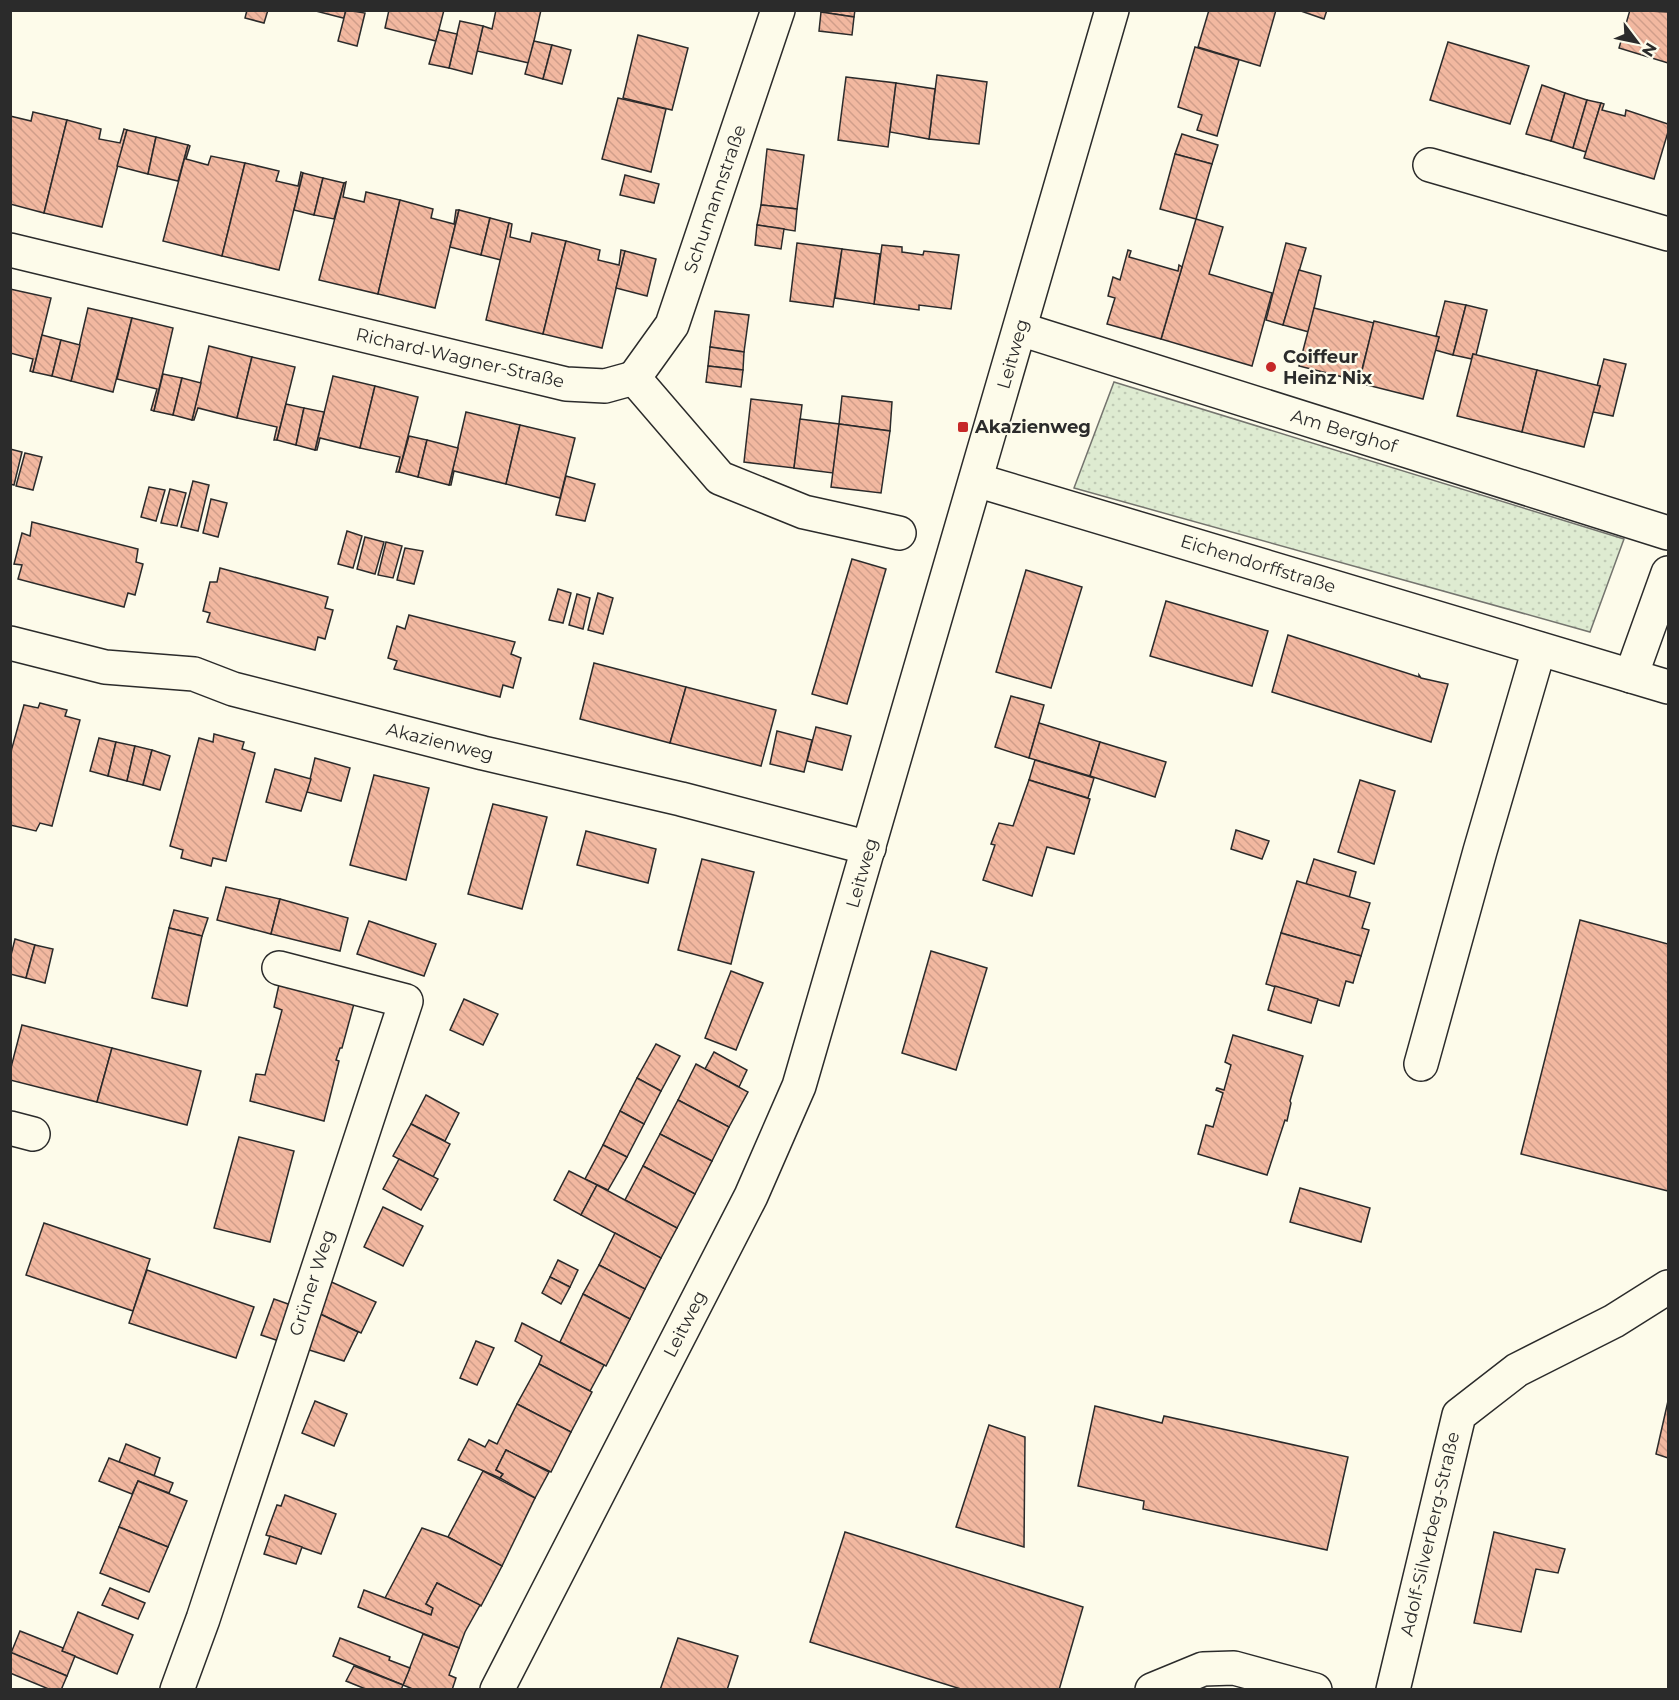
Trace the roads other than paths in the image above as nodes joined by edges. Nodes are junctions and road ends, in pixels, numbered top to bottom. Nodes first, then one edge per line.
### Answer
1 (1112, 10) edge
2 (769, 12) edge
3 (1430, 165) dead end
4 (1668, 234) edge
5 (10, 250) edge
6 (1020, 329) junction
7 (634, 378) junction
8 (976, 480) junction
9 (899, 533) dead end
10 (1668, 533) edge
11 (1668, 573) edge
12 (10, 643) edge
13 (1539, 649) junction
14 (1630, 676) junction
15 (1668, 687) edge
16 (869, 848) junction
17 (279, 968) dead end
18 (1421, 1065) dead end
19 (1668, 1287) edge
20 (177, 1689) edge
21 (497, 1689) edge
22 (1152, 1689) edge
23 (1315, 1689) edge
24 (1393, 1689) edge

1 - 6 street, Leitweg
2 - 7 street, Schumannstraße
3 - 4 street
5 - 7 street, Richard-Wagner-Straße
6 - 8 street, Leitweg
6 - 10 street, Am Berghof
7 - 9 street
8 - 13 street, Eichendorffstraße
8 - 16 street, Leitweg
11 - 14 street
12 - 16 street, Akazienweg
13 - 14 street, Eichendorffstraße
13 - 18 street
14 - 15 street, Eichendorffstraße
16 - 21 street, Leitweg
17 - 20 street, Grüner Weg
19 - 24 street, Adolf-Silverberg-Straße
22 - 23 street

